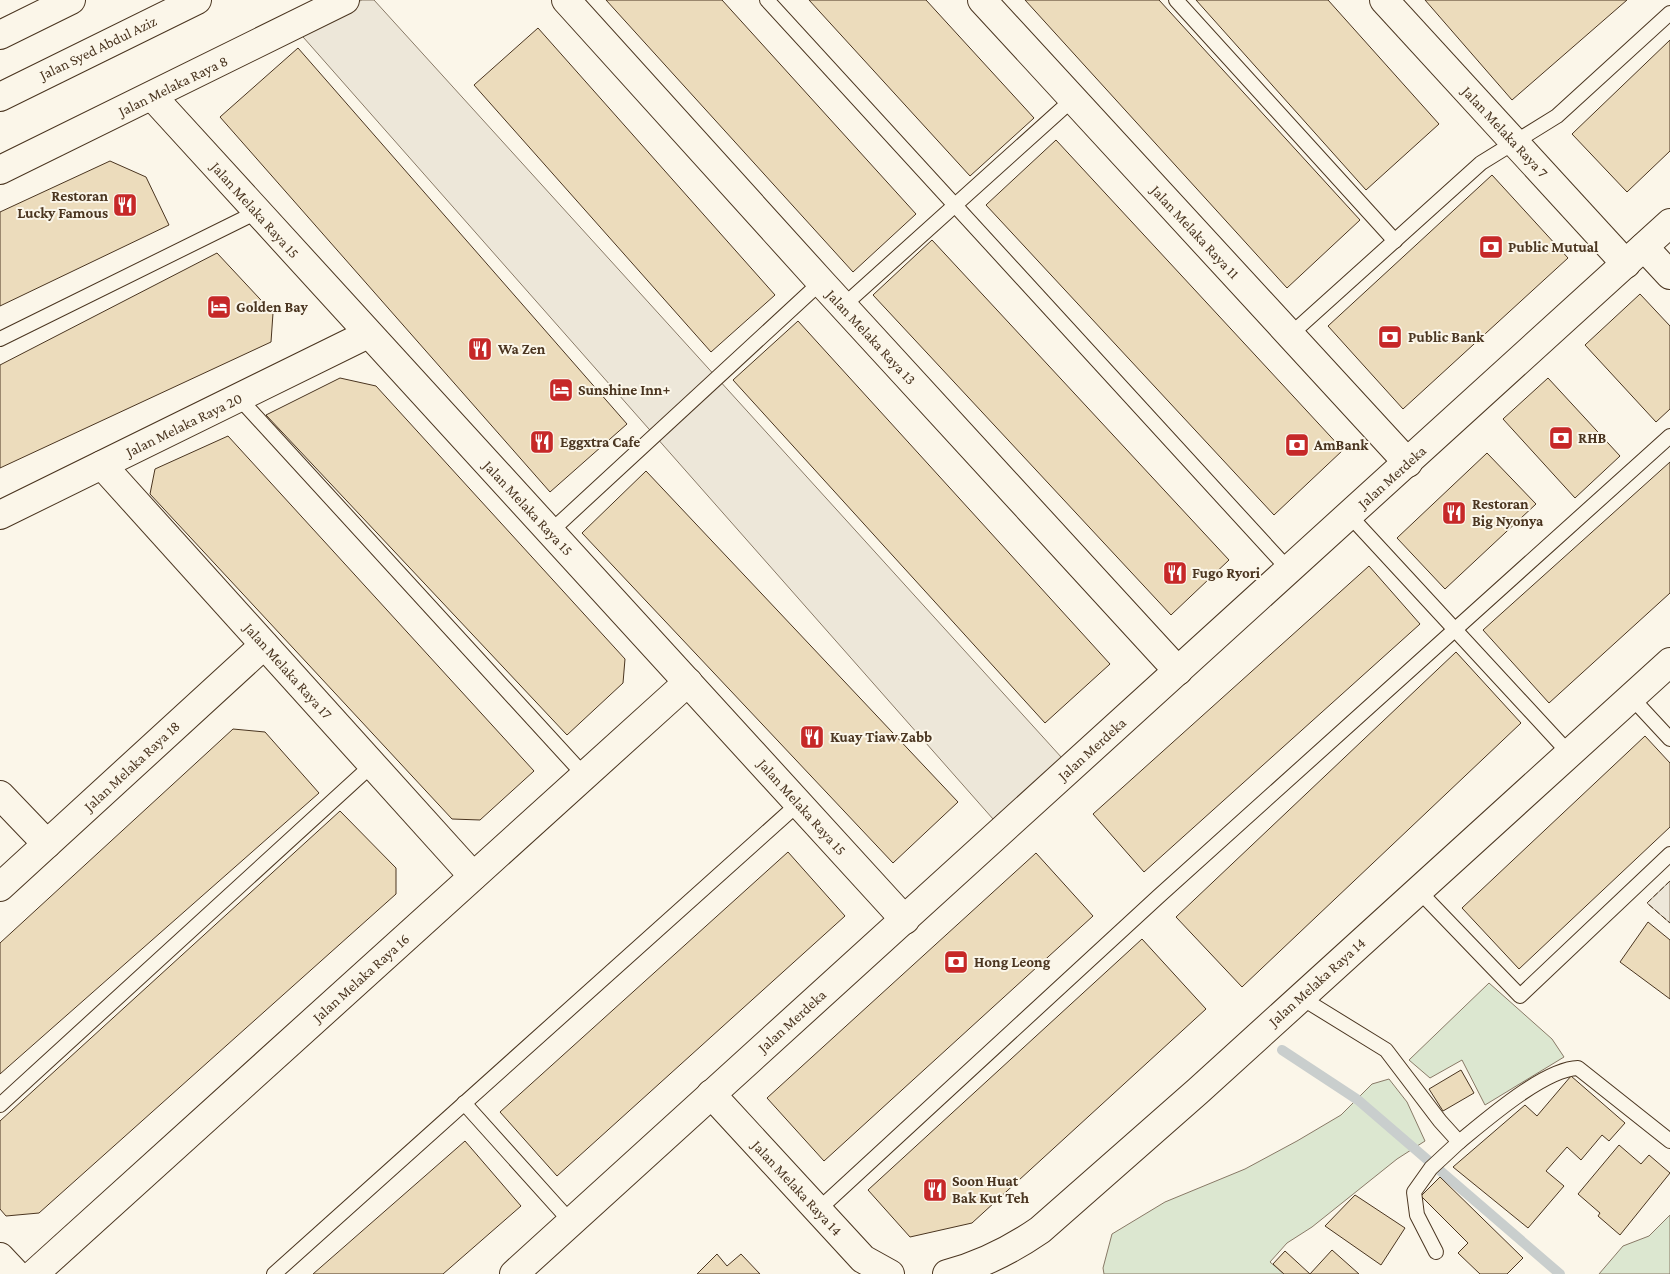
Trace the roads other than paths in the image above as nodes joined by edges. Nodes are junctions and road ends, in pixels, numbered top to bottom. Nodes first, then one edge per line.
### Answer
1 (71, 0) edge
2 (197, 0) edge
3 (345, 0) edge
4 (566, 0) edge
5 (767, 0) edge
6 (982, 0) edge
7 (1176, 0) edge
8 (1384, 0) edge
9 (1670, 13) edge
10 (0, 35) edge
11 (152, 96) junction
12 (0, 97) edge
13 (1073, 99) junction
14 (1514, 143) junction
15 (0, 170) edge
16 (954, 206) junction
17 (257, 212) junction
18 (1670, 224) edge
19 (1395, 240) junction
20 (1635, 255) junction
21 (1670, 275) edge
22 (821, 282) junction
23 (843, 306) junction
24 (368, 334) junction
25 (1290, 335) junction
26 (0, 339) edge
27 (239, 398) junction
28 (1670, 436) edge
29 (1408, 463) junction
30 (102, 465) junction
31 (0, 515) edge
32 (1350, 516) junction
33 (550, 532) junction
34 (1289, 570) junction
35 (1455, 629) junction
36 (264, 645) junction
37 (1670, 662) edge
38 (1178, 671) junction
39 (688, 682) junction
40 (1631, 697) junction
41 (1670, 738) edge
42 (1569, 753) junction
43 (372, 765) junction
44 (585, 776) junction
45 (0, 795) edge
46 (798, 804) junction
47 (47, 844) junction
48 (1667, 862) edge
49 (473, 876) junction
50 (0, 887) edge
51 (1418, 890) junction
52 (905, 920) junction
53 (1300, 997) junction
54 (711, 1094) junction
55 (464, 1103) junction
56 (0, 1105) edge
57 (1670, 1141) edge
58 (1459, 1142) junction
59 (818, 1210) junction
60 (571, 1222) junction
61 (1436, 1252) dead end
62 (0, 1257) edge
63 (16, 1274) edge
64 (34, 1274) edge
65 (274, 1274) edge
66 (514, 1274) edge
67 (890, 1274) edge
68 (947, 1274) edge

1 - 10 street
2 - 12 street, Jalan Syed Abdul Aziz
3 - 11 street, Jalan Melaka Raya 8
4 - 22 street, Jalan Melaka Raya 13
5 - 16 lane
6 - 13 street, Jalan Melaka Raya 11
7 - 19 lane
8 - 14 street, Jalan Melaka Raya 7
9 - 14 lane
11 - 15 street, Jalan Melaka Raya 8
11 - 17 street, Jalan Melaka Raya 15
13 - 16 lane
13 - 25 street, Jalan Melaka Raya 11
14 - 19 lane
14 - 20 street, Jalan Melaka Raya 7
16 - 23 lane
16 - 34 lane
17 - 24 street, Jalan Melaka Raya 15
17 - 26 lane
18 - 20 street, Jalan Merdeka
19 - 25 lane
20 - 21 street
20 - 29 street, Jalan Merdeka
22 - 23 street, Jalan Melaka Raya 13
22 - 33 lane
23 - 38 street, Jalan Melaka Raya 13
24 - 27 street, Jalan Melaka Raya 20
24 - 33 street, Jalan Melaka Raya 15
25 - 29 street, Jalan Melaka Raya 11
27 - 30 street, Jalan Melaka Raya 20
27 - 44 lane
28 - 35 lane
29 - 32 street, Jalan Merdeka
30 - 31 street, Jalan Melaka Raya 20
30 - 36 street, Jalan Melaka Raya 17
32 - 34 street, Jalan Merdeka
32 - 35 lane
33 - 39 street, Jalan Melaka Raya 15
34 - 38 street, Jalan Merdeka
35 - 42 lane
35 - 59 lane
36 - 43 street, Jalan Melaka Raya 17
36 - 47 street, Jalan Melaka Raya 18
37 - 40 street, Jalan Melaka Raya 14
38 - 52 street, Jalan Merdeka
39 - 44 street, Jalan Melaka Raya 16
39 - 46 street, Jalan Melaka Raya 15
40 - 41 lane
40 - 42 street, Jalan Melaka Raya 14
42 - 51 street, Jalan Melaka Raya 14
43 - 49 street, Jalan Melaka Raya 17
43 - 56 lane
44 - 49 street, Jalan Melaka Raya 16
45 - 47 street
46 - 52 street, Jalan Melaka Raya 15
46 - 55 lane
47 - 50 street, Jalan Melaka Raya 18
48 - 51 lane
49 - 64 street, Jalan Melaka Raya 16
51 - 53 street, Jalan Melaka Raya 14
52 - 54 street, Jalan Merdeka
53 - 58 lane
53 - 68 street, Jalan Melaka Raya 14
54 - 59 street, Jalan Melaka Raya 14
54 - 60 street, Jalan Merdeka
55 - 60 lane
55 - 65 lane
57 - 58 lane
58 - 61 lane
59 - 67 street, Jalan Melaka Raya 14
60 - 66 street, Jalan Merdeka
62 - 63 street

